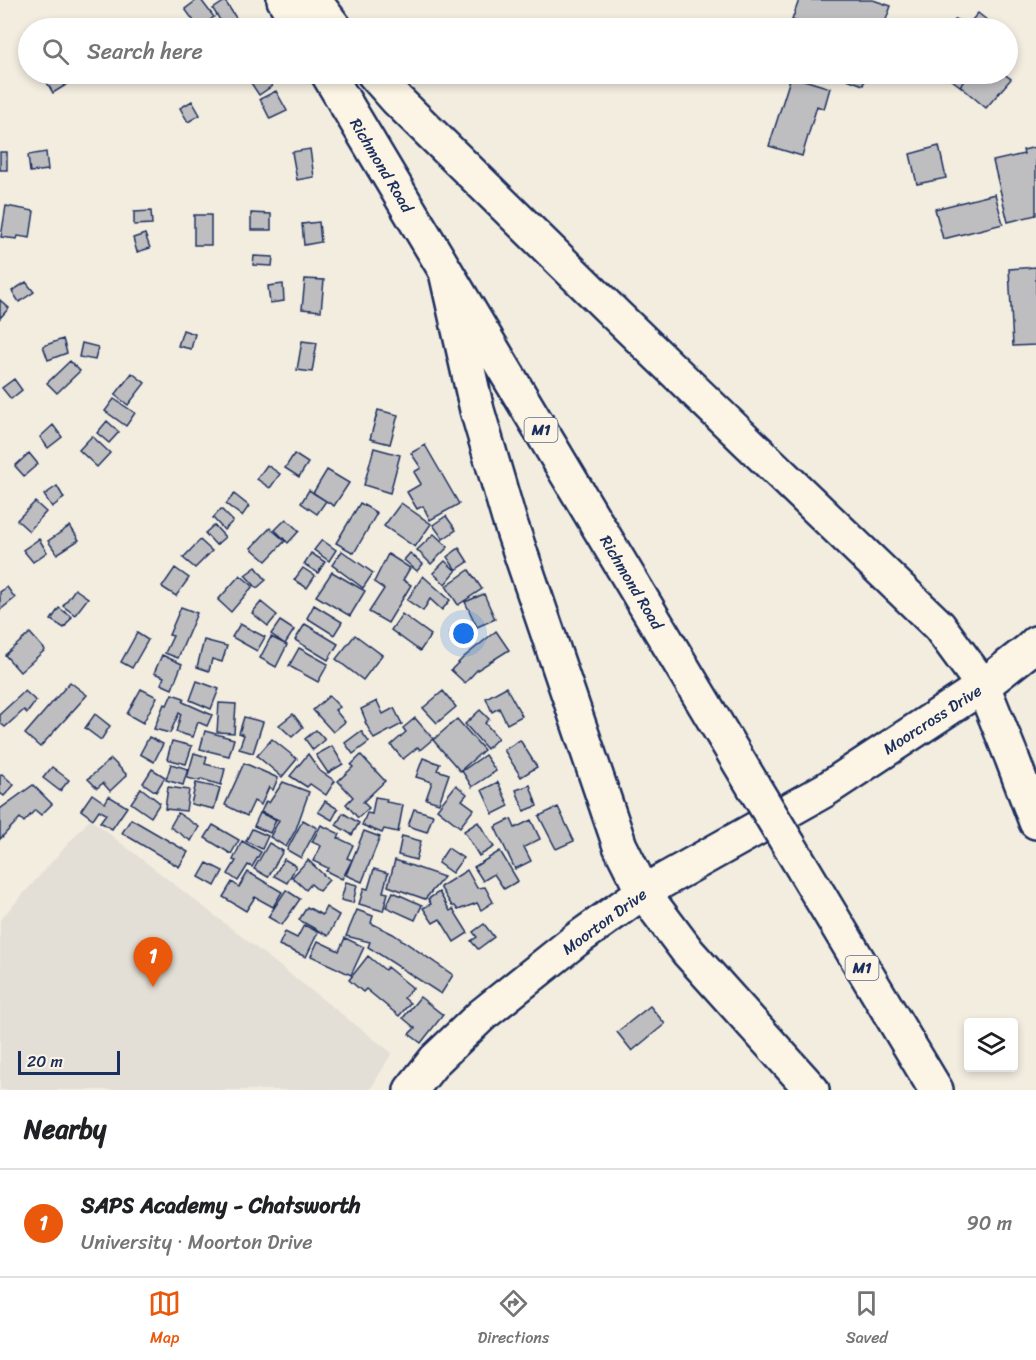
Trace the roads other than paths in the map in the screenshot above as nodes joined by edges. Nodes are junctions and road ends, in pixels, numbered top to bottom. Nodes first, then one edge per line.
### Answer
1 (284, 0) edge
2 (314, 0) edge
3 (295, 18) edge
4 (328, 18) edge
5 (334, 84) edge
6 (383, 84) edge
7 (447, 272) junction
8 (1036, 643) edge
9 (982, 686) junction
10 (825, 790) joint
11 (1036, 822) edge
12 (643, 892) junction
13 (411, 1090) edge
14 (812, 1090) edge
15 (936, 1090) edge

1 - 3 main road
2 - 4 main road
5 - 7 main road, Richmond Road / M1
6 - 9 main road
7 - 12 main road
7 - 15 main road, Richmond Road / M1, bridge
8 - 9 main road, Moorcross Drive
9 - 10 main road, Moorcross Drive
9 - 11 main road
10 - 12 main road, Moorton Drive
12 - 13 main road, Moorton Drive
12 - 14 main road

